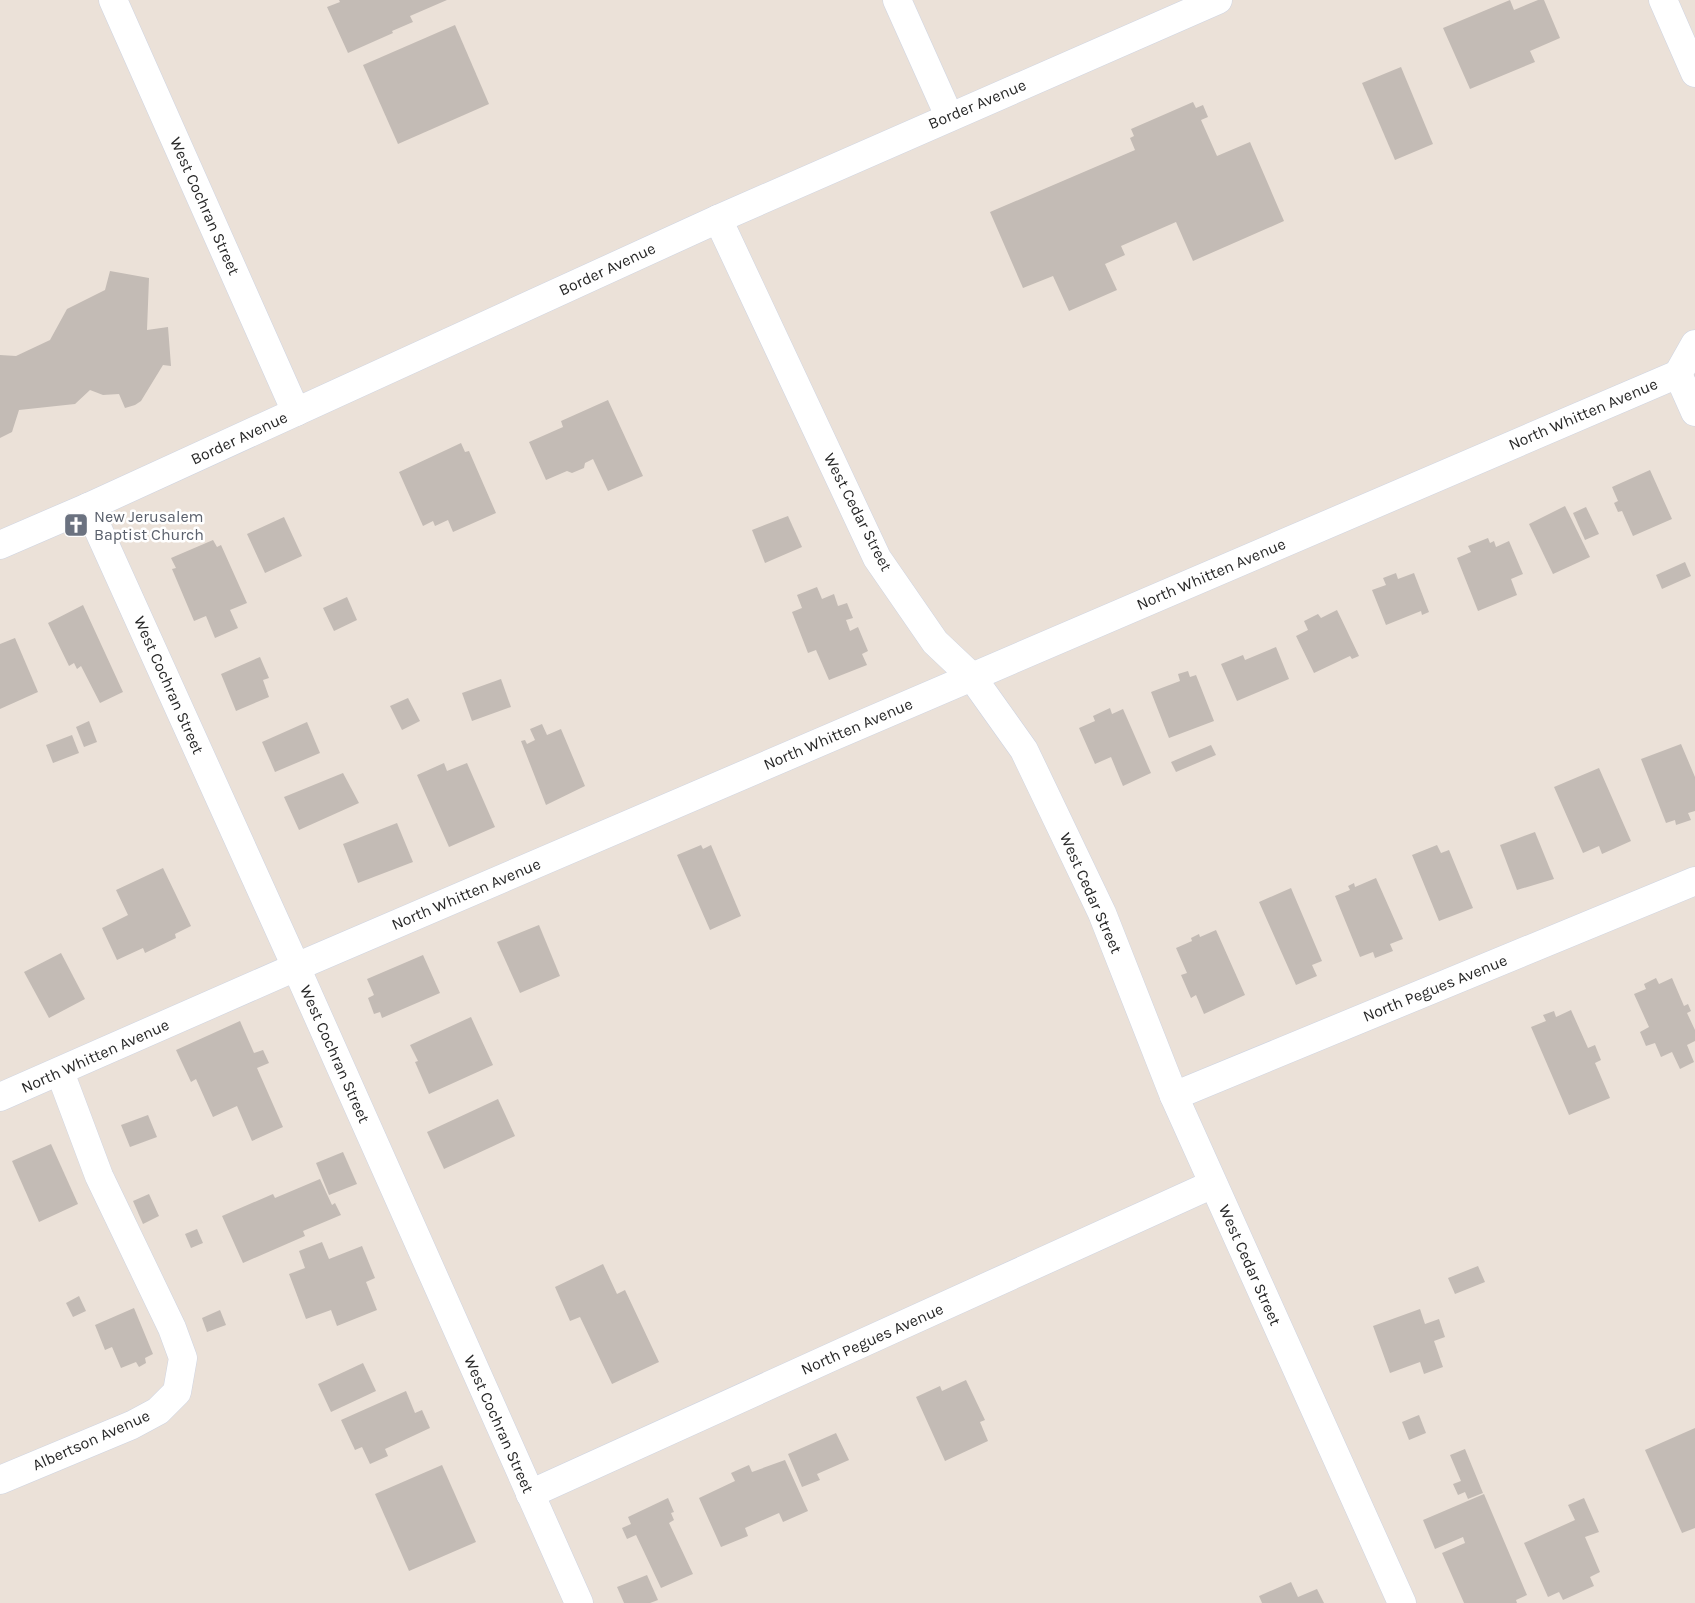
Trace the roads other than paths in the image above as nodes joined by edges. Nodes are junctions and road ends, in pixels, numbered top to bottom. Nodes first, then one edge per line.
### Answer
1 (113, 0) edge
2 (897, 0) edge
3 (1218, 0) edge
4 (1662, 0) edge
5 (1695, 73) edge
6 (949, 116) junction
7 (718, 218) junction
8 (1695, 344) edge
9 (1678, 374) junction
10 (296, 412) junction
11 (1695, 412) edge
12 (88, 507) junction
13 (0, 544) edge
14 (972, 676) junction
15 (1695, 881) edge
16 (296, 967) junction
17 (60, 1072) junction
18 (1174, 1096) junction
19 (0, 1097) edge
20 (1213, 1184) junction
21 (0, 1480) edge
22 (530, 1494) junction
23 (579, 1603) edge
24 (1402, 1603) edge

1 - 10 street, West Cochran Street
2 - 6 street
3 - 6 street, Border Avenue
4 - 5 street
6 - 7 street, Border Avenue
7 - 10 street, Border Avenue
7 - 14 street, West Cedar Street
8 - 9 street
9 - 11 street
9 - 14 street, North Whitten Avenue
10 - 12 street, Border Avenue
12 - 13 street, Border Avenue
12 - 16 street, West Cochran Street
14 - 16 street, North Whitten Avenue
14 - 18 street, West Cedar Street
15 - 18 street, North Pegues Avenue
16 - 17 street, North Whitten Avenue
16 - 22 street, West Cochran Street
17 - 19 street, North Whitten Avenue
17 - 21 street, Albertson Avenue
18 - 20 street, West Cedar Street
20 - 22 street, North Pegues Avenue
20 - 24 street, West Cedar Street
22 - 23 street, West Cochran Street

